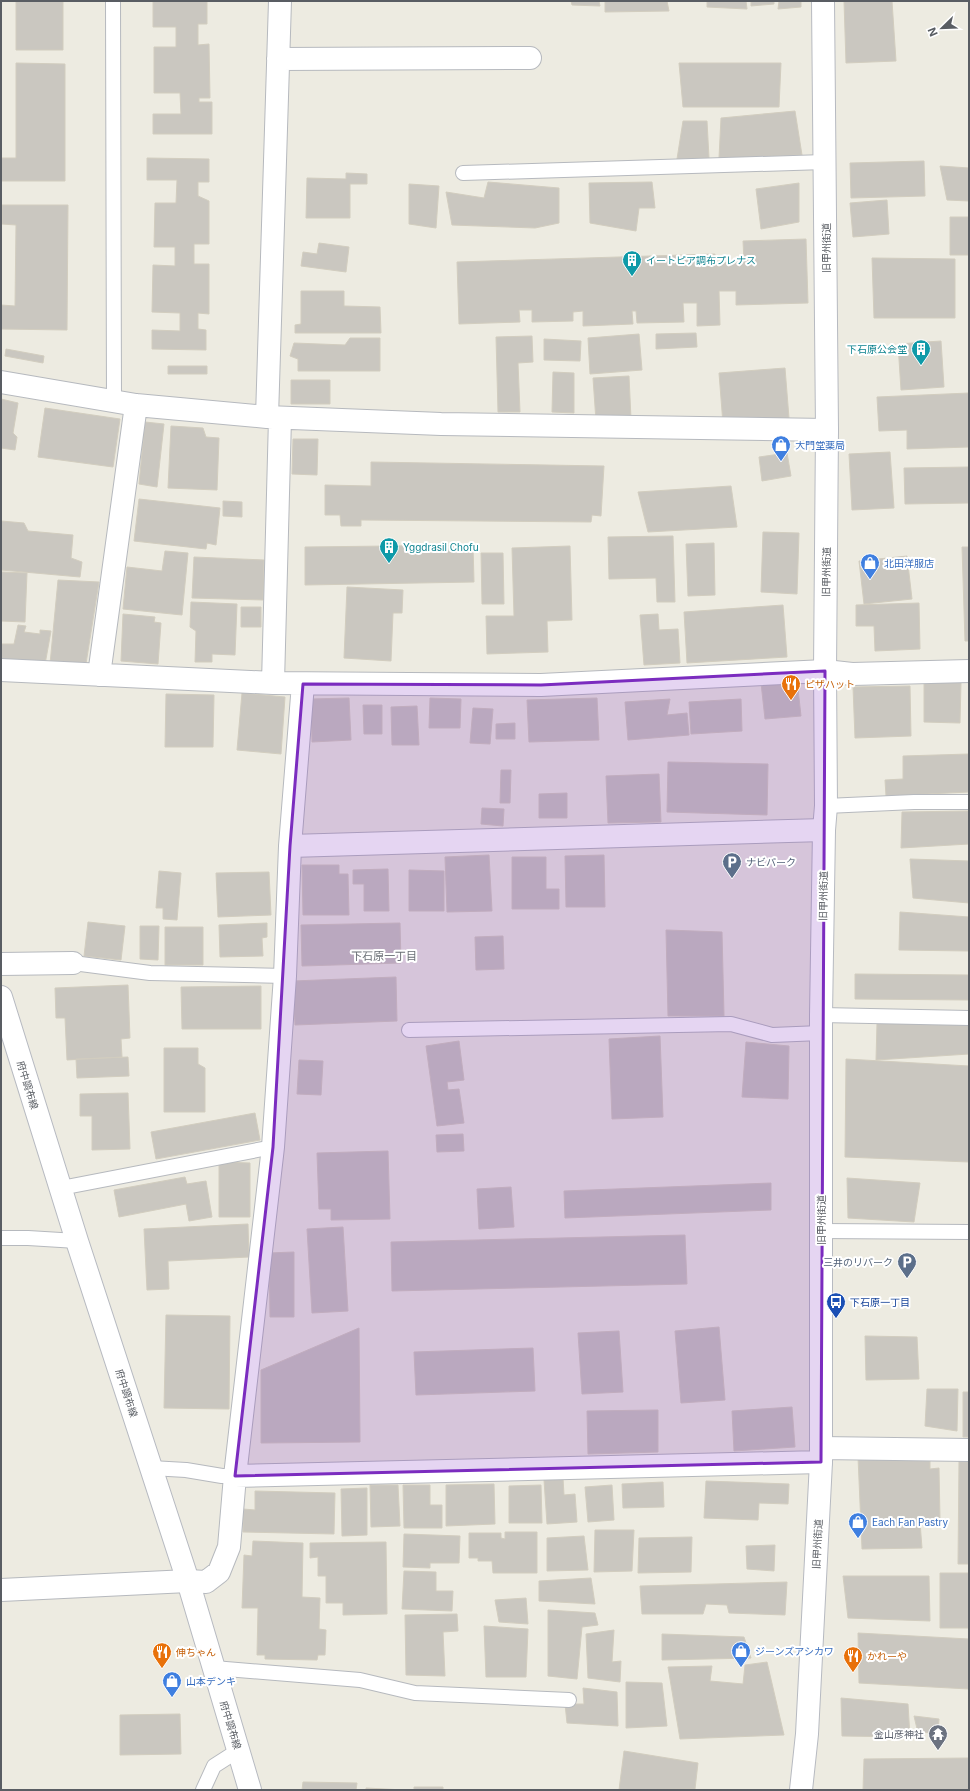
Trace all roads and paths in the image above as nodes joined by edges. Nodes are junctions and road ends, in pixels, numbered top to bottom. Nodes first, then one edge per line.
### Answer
1 (113, 1) edge
2 (280, 1) edge
3 (823, 1) edge
4 (530, 58) dead end
5 (278, 59) junction
6 (825, 162) junction
7 (463, 173) dead end
8 (1, 382) edge
9 (114, 401) junction
10 (136, 405) junction
11 (273, 417) junction
12 (827, 430) junction
13 (1, 670) edge
14 (825, 671) junction
15 (969, 671) edge
16 (99, 675) junction
17 (273, 683) junction
18 (303, 684) junction
19 (969, 802) edge
20 (826, 806) junction
21 (824, 830) junction
22 (290, 846) junction
23 (73, 963) joint
24 (1, 964) edge
25 (285, 976) junction
26 (1, 997) edge
27 (969, 1018) edge
28 (821, 1024) junction
29 (409, 1030) dead end
30 (273, 1147) junction
31 (61, 1188) junction
32 (821, 1231) junction
33 (969, 1232) edge
34 (1, 1238) edge
35 (77, 1241) junction
36 (969, 1450) edge
37 (821, 1455) junction
38 (152, 1468) junction
39 (235, 1476) junction
40 (188, 1581) junction
41 (1, 1590) edge
42 (214, 1668) junction
43 (570, 1700) dead end
44 (238, 1750) junction
45 (203, 1790) edge
46 (250, 1790) edge
47 (802, 1790) edge

1 - 9 lane
2 - 5 street
3 - 6 street, 旧甲州街道
4 - 5 street
5 - 11 street
6 - 7 lane
6 - 12 street, 旧甲州街道
8 - 9 street
9 - 10 street
10 - 11 street
10 - 16 street
11 - 12 street
11 - 17 street
12 - 14 street, 旧甲州街道
13 - 16 street
14 - 15 street
14 - 18 street
14 - 20 street, 旧甲州街道
16 - 17 street
17 - 18 street
18 - 22 street
19 - 20 lane
20 - 21 street, 旧甲州街道
21 - 22 street
21 - 28 street, 旧甲州街道
22 - 25 street
23 - 24 street
23 - 25 lane
25 - 30 street
26 - 31 street, 府中調布線
27 - 28 lane
28 - 29 lane
28 - 32 street, 旧甲州街道
30 - 31 lane
30 - 39 street
31 - 35 street, 府中調布線
32 - 33 lane
32 - 37 street, 旧甲州街道
34 - 35 lane
35 - 38 street, 府中調布線
36 - 37 street
37 - 39 street
37 - 47 street, 旧甲州街道
38 - 39 lane
38 - 40 street, 府中調布線
39 - 40 street
40 - 41 street
40 - 42 street, 府中調布線
42 - 43 lane
42 - 44 street, 府中調布線
44 - 45 lane
44 - 46 street, 府中調布線

